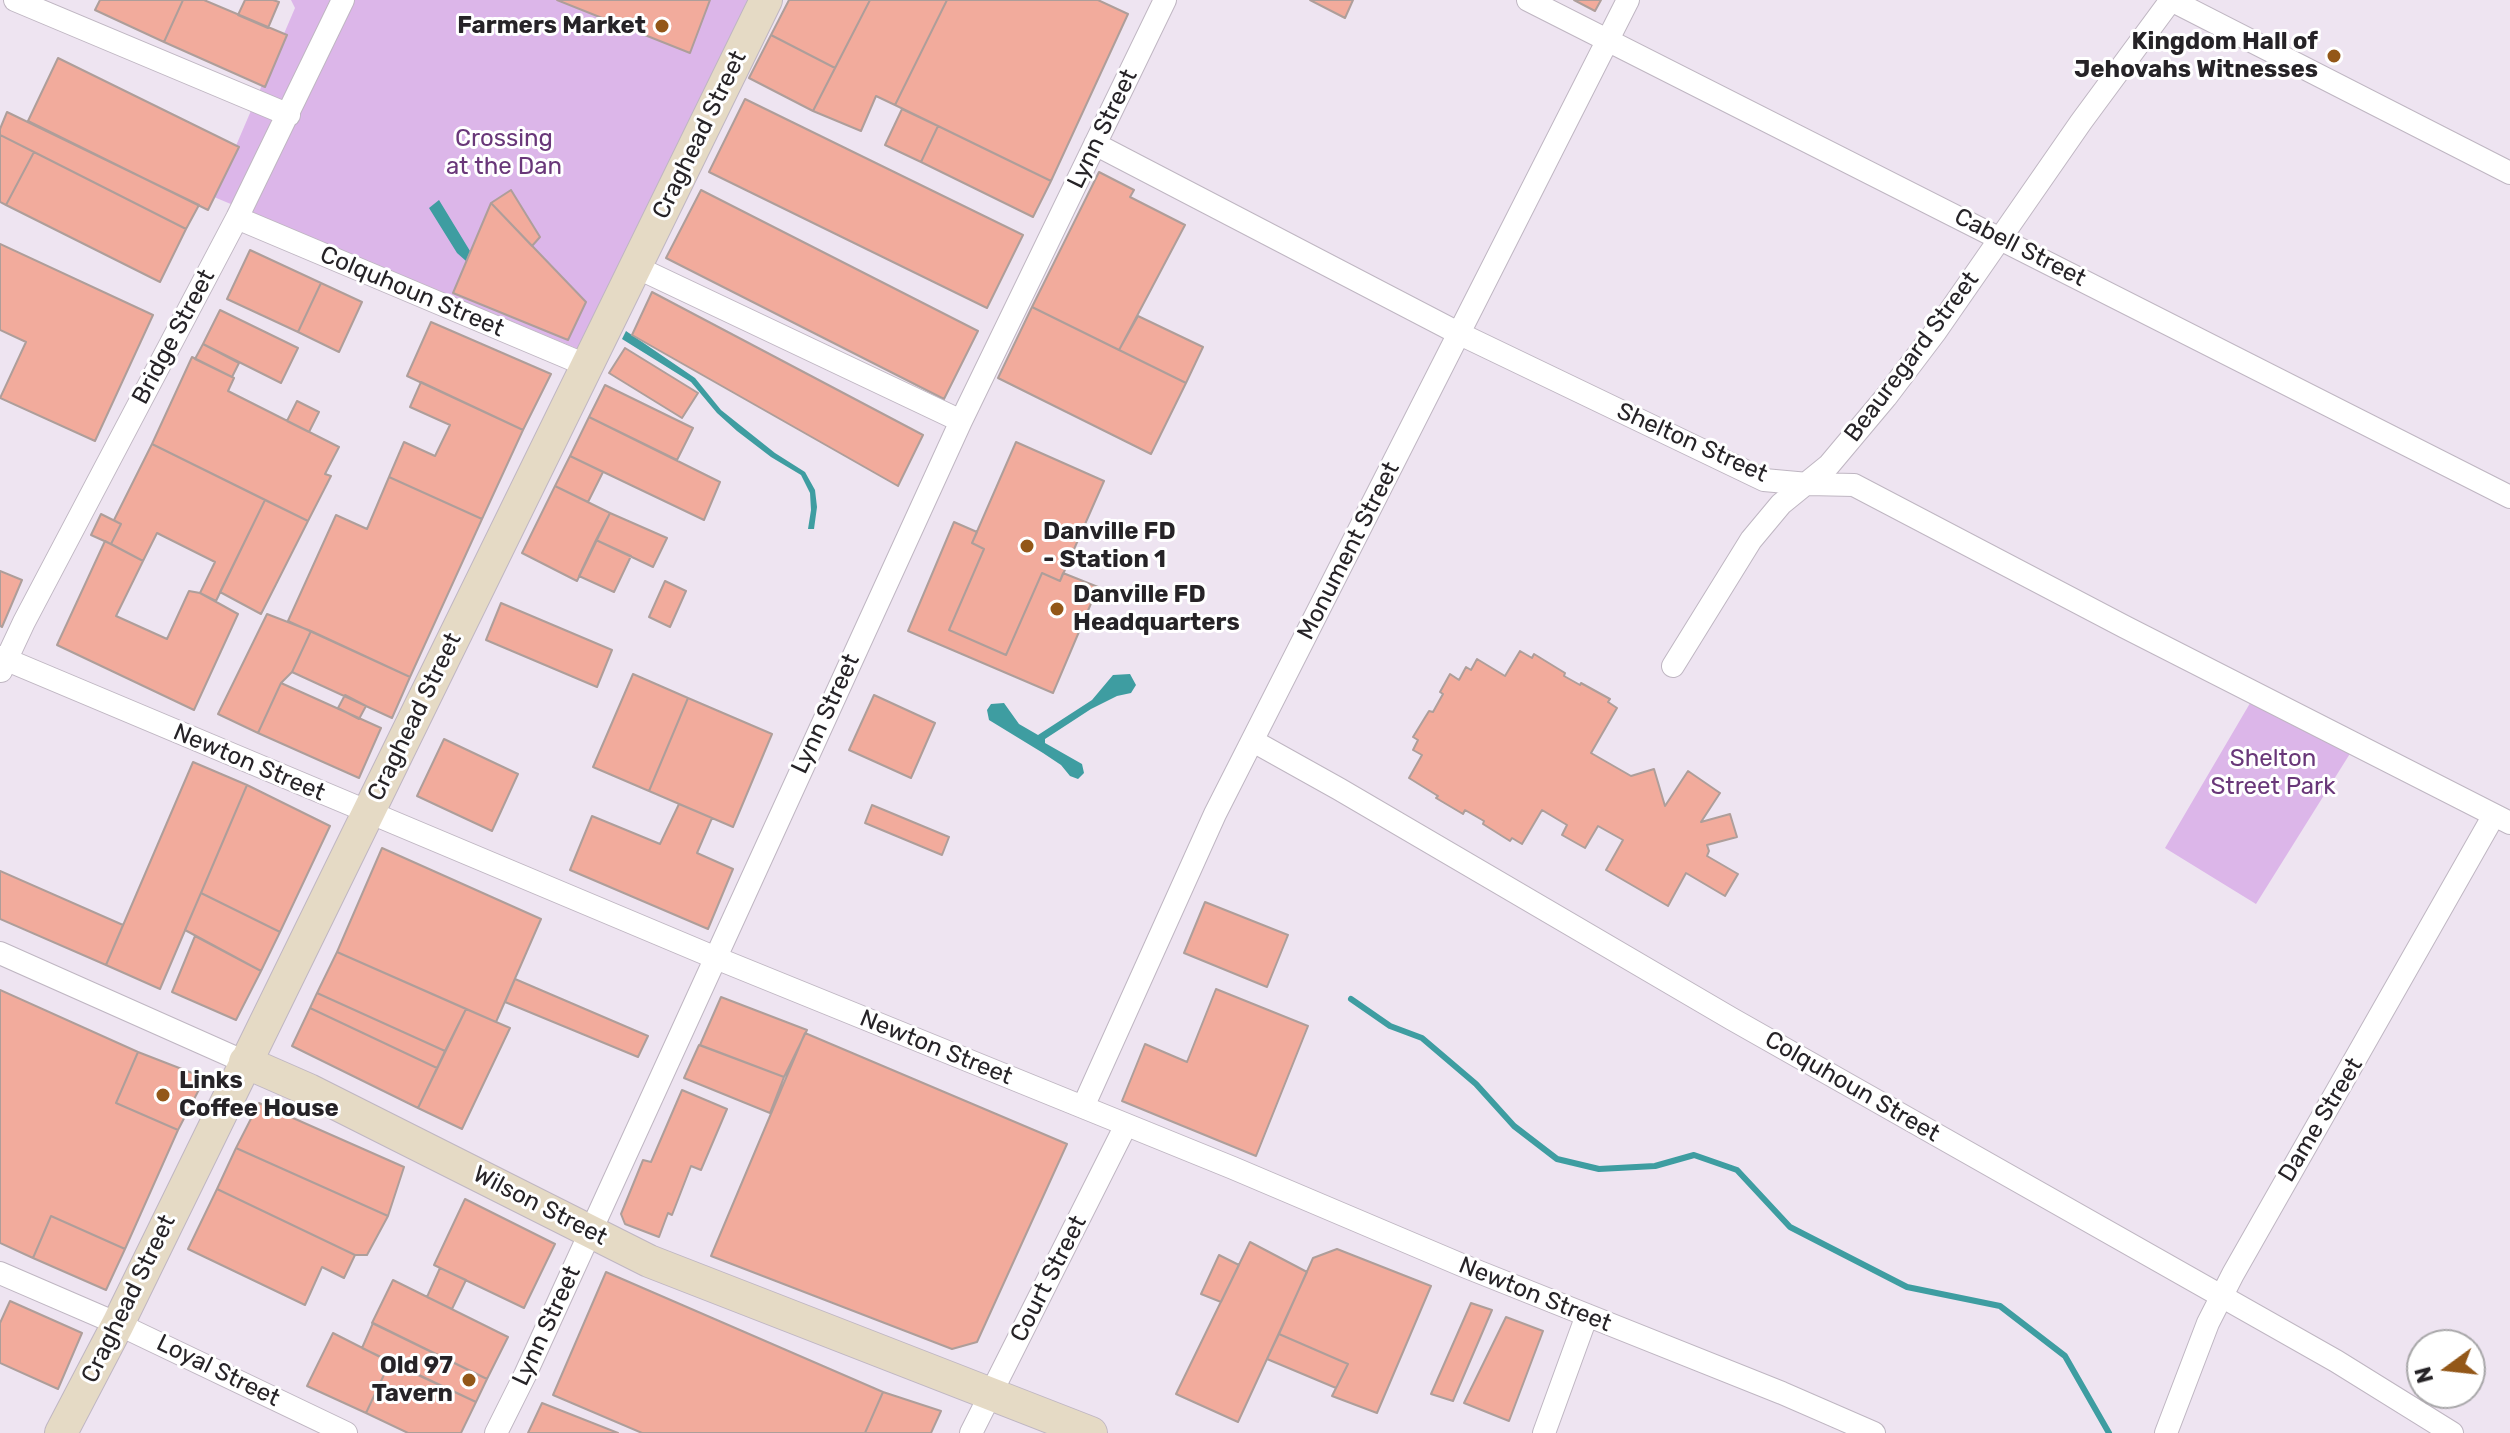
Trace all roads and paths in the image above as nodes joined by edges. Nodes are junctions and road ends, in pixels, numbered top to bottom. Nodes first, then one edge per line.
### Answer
1 (15, 0) edge
2 (343, 0) edge
3 (766, 0) edge
4 (1528, 0) edge
5 (1628, 0) edge
6 (2171, 0) edge
7 (1162, 1) edge
8 (1607, 40) junction
9 (289, 115) junction
10 (1095, 144) junction
11 (2510, 173) edge
12 (237, 218) junction
13 (2001, 238) junction
14 (636, 267) junction
15 (1460, 334) junction
16 (588, 366) junction
17 (961, 421) junction
18 (1808, 484) junction
19 (2510, 497) edge
20 (2, 663) edge
21 (1673, 666) dead end
22 (1253, 741) junction
23 (368, 814) junction
24 (2502, 819) edge
25 (0, 953) edge
26 (716, 958) junction
27 (245, 1062) junction
28 (1083, 1107) junction
29 (1126, 1125) junction
30 (591, 1231) junction
31 (0, 1273) edge
32 (2221, 1297) junction
33 (1587, 1315) junction
34 (118, 1324) junction
35 (991, 1393) junction
36 (61, 1433) edge
37 (346, 1433) edge
38 (496, 1433) edge
39 (971, 1433) edge
40 (1091, 1433) edge
41 (1544, 1433) edge
42 (1874, 1433) edge
43 (2166, 1433) edge
44 (2452, 1433) edge

1 - 9 street
2 - 9 street, Bridge Street
3 - 14 main road, Craghead Street
4 - 8 street, Cabell Street
5 - 8 street, Monument Street
6 - 11 street
6 - 13 street, Beauregard Street
7 - 10 street, Lynn Street
8 - 13 street, Cabell Street
8 - 15 street, Monument Street
9 - 12 street, Bridge Street
10 - 15 street, Shelton Street
10 - 17 street, Lynn Street
12 - 16 street, Colquhoun Street
12 - 20 street, Bridge Street
13 - 18 street, Beauregard Street
13 - 19 street, Cabell Street
14 - 16 main road, Craghead Street
14 - 17 street
15 - 18 street, Shelton Street
15 - 22 street, Monument Street
16 - 23 main road, Craghead Street
17 - 26 street, Lynn Street
18 - 21 street, Beauregard Street
18 - 24 street, Shelton Street
20 - 23 street, Newton Street
22 - 28 street, Monument Street
22 - 32 street, Colquhoun Street
23 - 26 street, Newton Street
23 - 27 main road, Craghead Street
24 - 32 street, Dame Street
25 - 27 street, Wilson Street
26 - 28 street, Newton Street
26 - 30 street, Lynn Street
27 - 30 main road, Wilson Street
27 - 34 main road, Craghead Street
28 - 29 street, Newton Street
29 - 33 street, Newton Street
29 - 35 street, Court Street
30 - 35 main road, Wilson Street
30 - 38 street, Lynn Street
31 - 34 street, Loyal Street
32 - 43 street, Dame Street
32 - 44 street, Colquhoun Street
33 - 41 street
33 - 42 street, Newton Street
34 - 36 main road, Craghead Street
34 - 37 street, Loyal Street
35 - 39 street, Court Street
35 - 40 main road, Wilson Street

